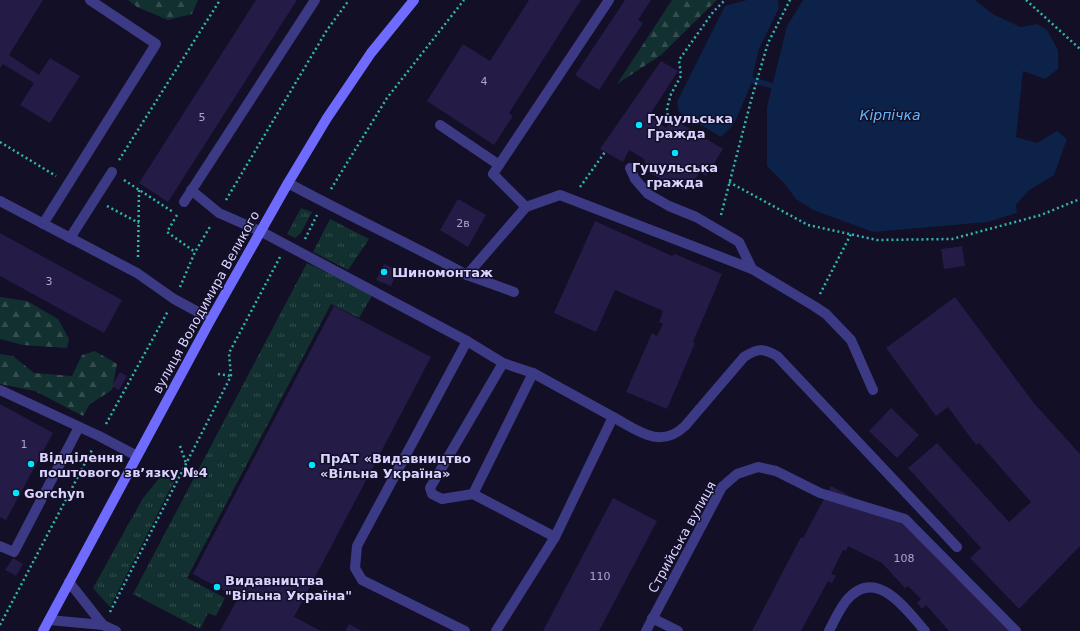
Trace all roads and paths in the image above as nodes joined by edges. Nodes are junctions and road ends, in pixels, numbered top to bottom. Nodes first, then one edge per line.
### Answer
1 (90, 0) edge
2 (220, 0) edge
3 (315, 0) edge
4 (350, 0) edge
5 (414, 0) edge
6 (464, 0) edge
7 (609, 0) edge
8 (725, 0) edge
9 (790, 0) edge
10 (1026, 0) edge
11 (1080, 49) edge
12 (668, 120) dead end
13 (440, 125) dead end
14 (605, 152) dead end
15 (499, 165) junction
16 (630, 168) dead end
17 (112, 172) junction
18 (729, 182) junction
19 (288, 183) junction
20 (139, 190) junction
21 (191, 190) junction
22 (329, 192) dead end
23 (571, 199) junction
24 (1080, 199) edge
25 (0, 201) edge
26 (184, 202) joint
27 (526, 207) junction
28 (319, 210) dead end
29 (219, 213) junction
30 (177, 215) junction
31 (43, 224) junction
32 (260, 231) junction
33 (723, 233) junction
34 (851, 234) junction
35 (70, 238) junction
36 (303, 241) dead end
37 (290, 248) junction
38 (195, 252) junction
39 (752, 269) junction
40 (137, 273) junction
41 (467, 276) junction
42 (514, 292) dead end
43 (174, 299) junction
44 (814, 306) junction
45 (211, 319) junction
46 (467, 341) junction
47 (503, 362) junction
48 (533, 373) junction
49 (218, 374) dead end
50 (231, 376) junction
51 (0, 390) edge
52 (873, 390) dead end
53 (613, 417) junction
54 (79, 426) junction
55 (99, 436) junction
56 (180, 446) dead end
57 (137, 456) junction
58 (186, 464) junction
59 (473, 494) junction
60 (555, 537) junction
61 (0, 546) edge
62 (958, 547) dead end
63 (69, 582) junction
64 (109, 614) dead end
65 (652, 618) junction
66 (49, 620) junction
67 (0, 625) edge
68 (103, 625) junction
69 (43, 631) edge
70 (116, 631) edge
71 (465, 631) edge
72 (496, 631) edge
73 (646, 631) edge
74 (678, 631) edge
75 (829, 631) edge
76 (925, 631) edge
77 (1016, 631) edge

1 - 31 lane
2 - 17 path
3 - 21 lane
4 - 29 path
5 - 19 main road, вулиця Володимира Великого
6 - 22 path
7 - 15 lane
8 - 12 path
9 - 18 path
10 - 11 path
13 - 15 lane
14 - 23 path
15 - 27 lane
16 - 33 lane
17 - 20 path
17 - 35 lane
18 - 33 path
18 - 34 path
19 - 32 main road, вулиця Володимира Великого
19 - 41 lane
20 - 30 path
20 - 40 path
21 - 26 lane
21 - 29 lane
23 - 27 lane
23 - 39 lane
24 - 34 path
25 - 31 lane
26 - 30 path
27 - 41 lane
28 - 36 path
29 - 32 lane
29 - 38 path
30 - 38 path
31 - 35 lane
32 - 37 lane
32 - 45 main road, вулиця Володимира Великого
33 - 39 lane
34 - 44 path
35 - 40 lane
37 - 46 lane
37 - 50 path
38 - 43 path
39 - 44 lane
40 - 43 lane
41 - 42 lane
43 - 45 lane
43 - 55 path
44 - 52 lane
45 - 57 main road, вулиця Володимира Великого
46 - 47 lane
46 - 71 lane
47 - 48 lane
47 - 59 lane
48 - 53 lane
48 - 59 lane
49 - 50 path
50 - 58 path
51 - 54 lane
53 - 60 lane
53 - 62 lane
54 - 55 lane
54 - 61 lane
55 - 57 lane
55 - 67 path
56 - 58 path
57 - 63 main road, вулиця Володимира Великого
58 - 64 path
59 - 60 lane
60 - 72 lane
63 - 66 main road, вулиця Володимира Великого
63 - 68 lane
65 - 73 lane, Стрийська вулиця
65 - 74 lane
65 - 77 lane, Стрийська вулиця
66 - 68 lane
66 - 69 main road, вулиця Володимира Великого
68 - 70 lane
75 - 76 lane

